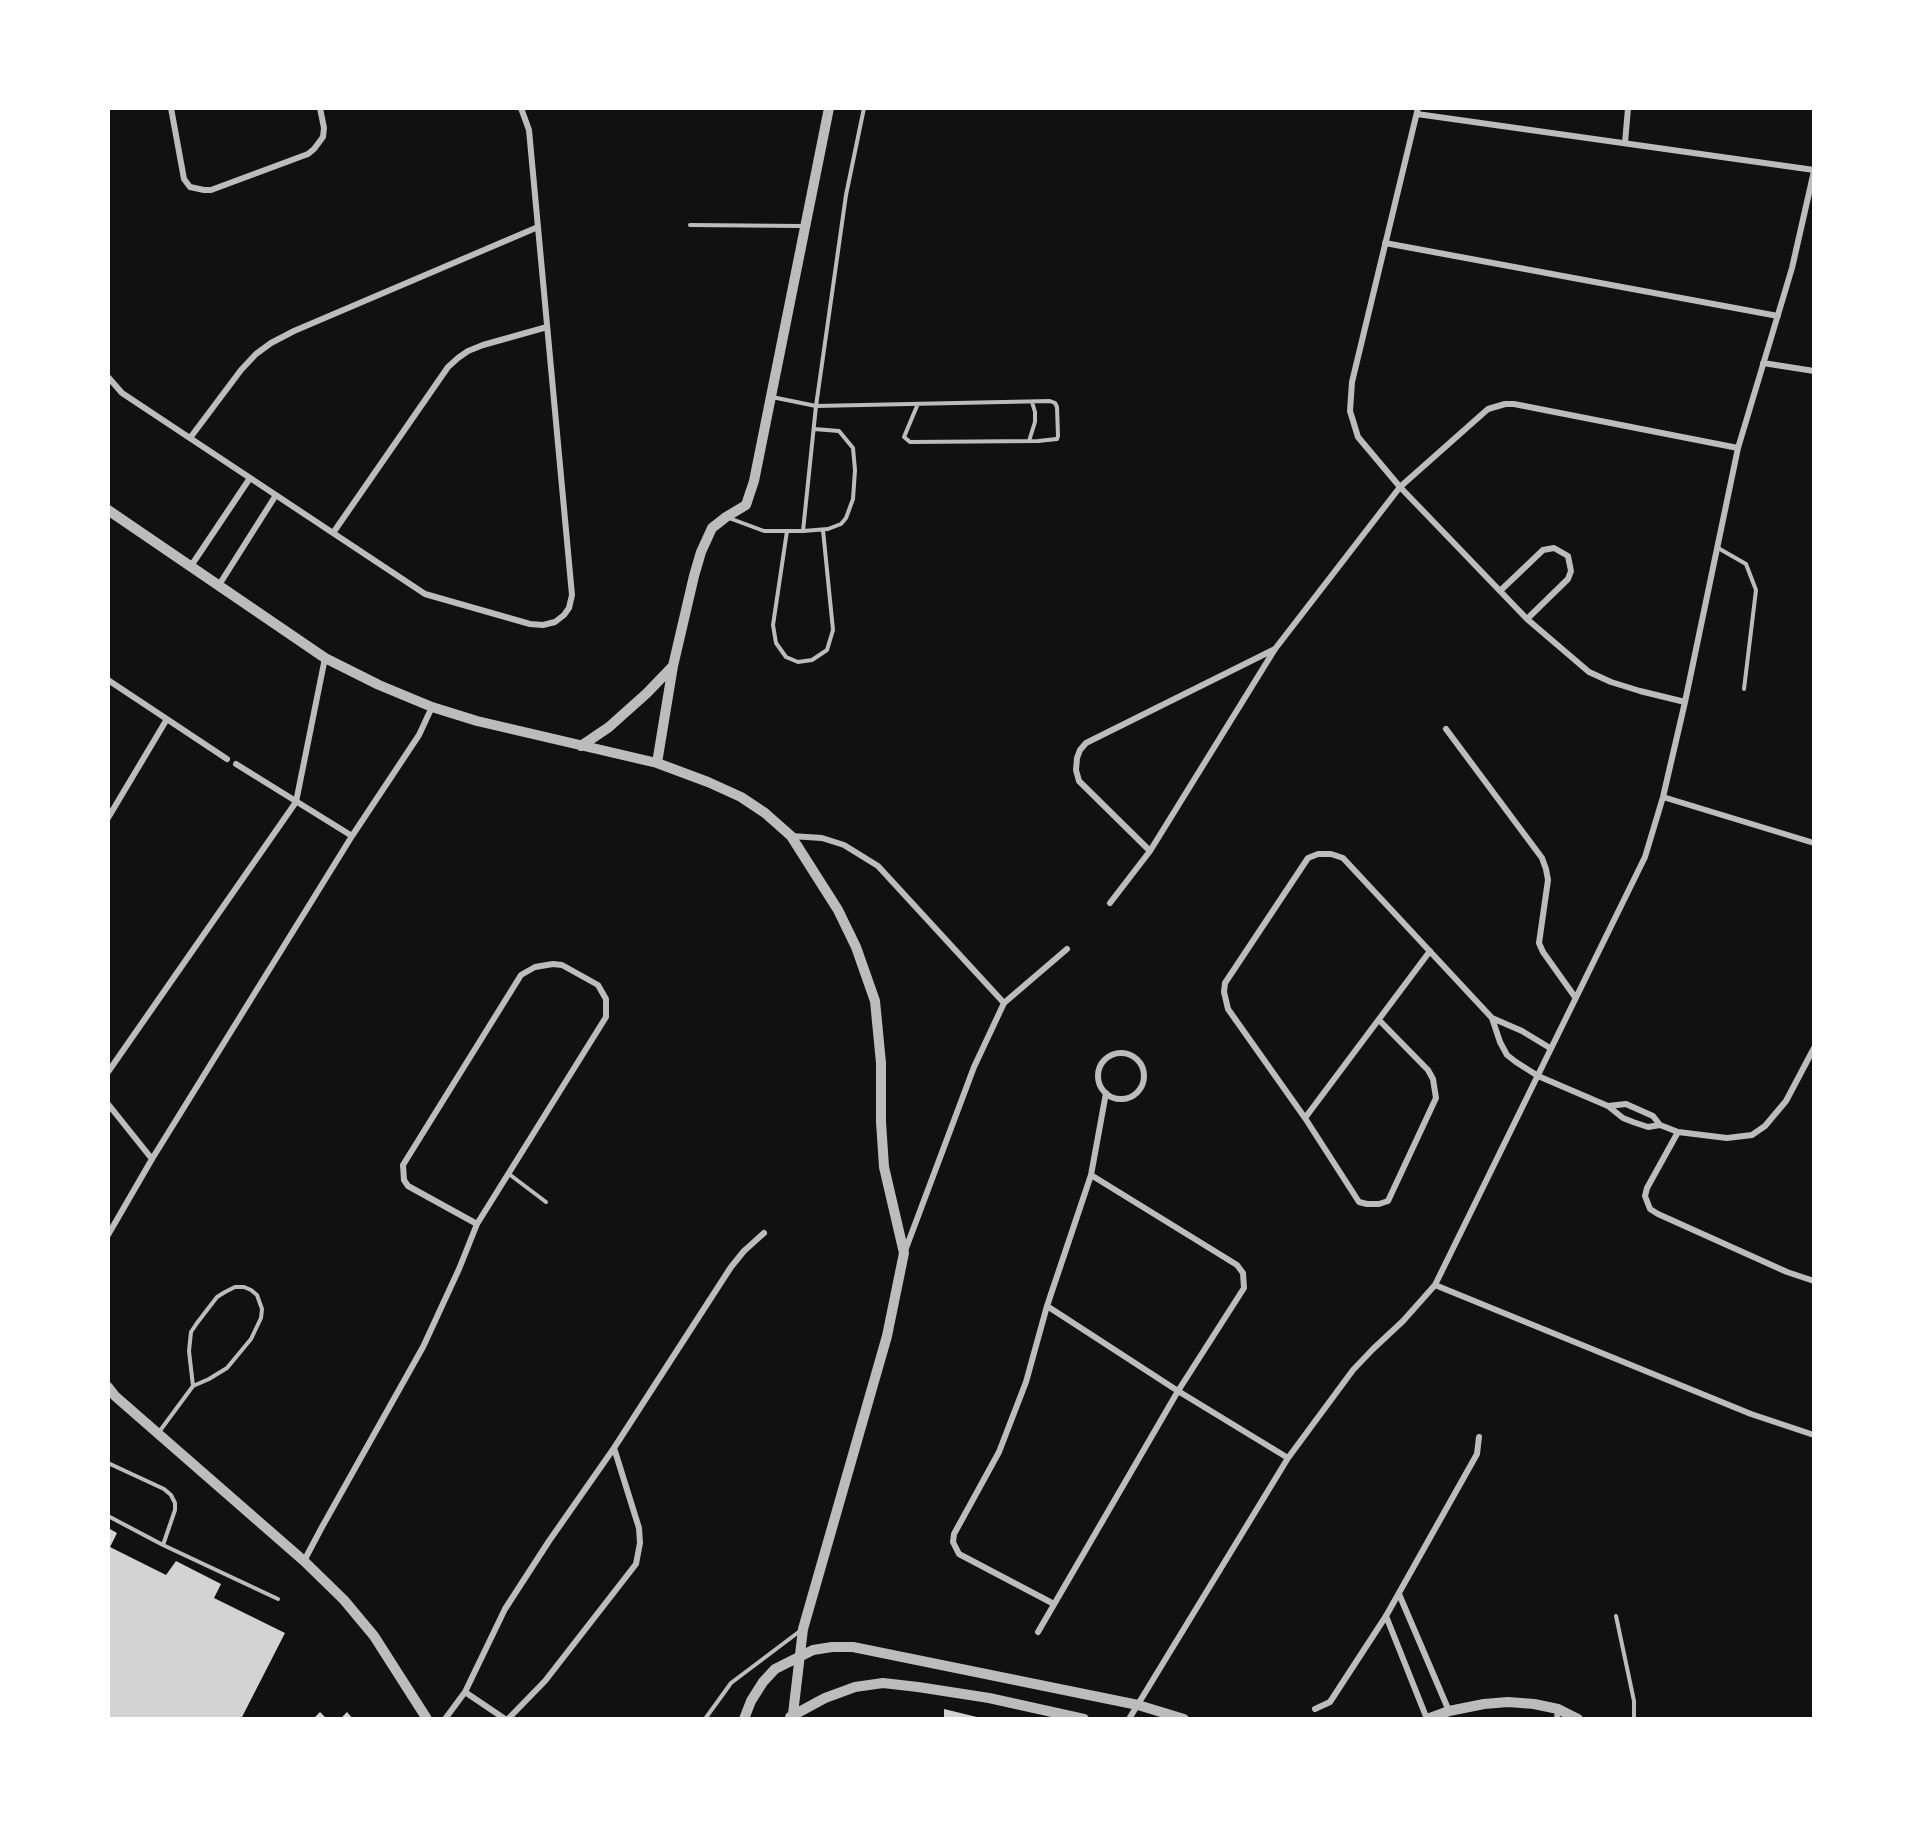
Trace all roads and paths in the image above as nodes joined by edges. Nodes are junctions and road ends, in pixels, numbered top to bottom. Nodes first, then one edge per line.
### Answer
1 (171, 108) edge
2 (320, 108) edge
3 (521, 108) edge
4 (829, 108) edge
5 (864, 108) edge
6 (1628, 108) edge
7 (1418, 111) edge
8 (1625, 143) junction
9 (1814, 171) edge
10 (690, 225) dead end
11 (538, 226) junction
12 (806, 226) junction
13 (1385, 243) junction
14 (1778, 316) junction
15 (547, 327) junction
16 (1763, 363) junction
17 (1814, 371) edge
18 (108, 377) edge
19 (772, 396) junction
20 (1032, 402) junction
21 (816, 406) junction
22 (917, 406) junction
23 (814, 429) junction
24 (190, 438) junction
25 (1029, 441) junction
26 (1738, 448) junction
27 (250, 478) junction
28 (1400, 487) junction
29 (276, 495) junction
30 (108, 510) edge
31 (726, 517) junction
32 (823, 530) junction
33 (787, 531) junction
34 (803, 531) junction
35 (333, 533) junction
36 (1717, 548) junction
37 (191, 566) junction
38 (219, 585) junction
39 (1500, 591) junction
40 (1527, 619) junction
41 (1275, 649) junction
42 (325, 658) junction
43 (674, 666) junction
44 (108, 680) edge
45 (1744, 689) dead end
46 (1685, 702) junction
47 (432, 707) junction
48 (167, 719) junction
49 (1446, 729) dead end
50 (581, 746) junction
51 (227, 759) dead end
52 (657, 763) junction
53 (236, 764) dead end
54 (1663, 798) junction
55 (296, 802) junction
56 (108, 818) edge
57 (352, 836) junction
58 (791, 836) junction
59 (1814, 843) edge
60 (1150, 851) junction
61 (1110, 903) dead end
62 (1067, 949) dead end
63 (1430, 951) junction
64 (1575, 997) junction
65 (1004, 1003) junction
66 (1492, 1018) junction
67 (1379, 1020) junction
68 (1550, 1048) junction
69 (1814, 1048) edge
70 (108, 1071) edge
71 (1538, 1076) junction
72 (1106, 1093) junction
73 (108, 1104) edge
74 (1608, 1106) junction
75 (1305, 1118) junction
76 (1660, 1125) junction
77 (1678, 1132) junction
78 (152, 1159) junction
79 (508, 1173) junction
80 (1091, 1175) junction
81 (546, 1202) dead end
82 (477, 1224) junction
83 (764, 1233) dead end
84 (108, 1235) edge
85 (904, 1253) junction
86 (1814, 1281) edge
87 (1435, 1285) junction
88 (1047, 1306) junction
89 (193, 1386) junction
90 (108, 1387) edge
91 (1178, 1391) junction
92 (159, 1433) junction
93 (1814, 1435) edge
94 (1479, 1437) dead end
95 (614, 1448) junction
96 (1288, 1458) junction
97 (108, 1463) edge
98 (108, 1516) edge
99 (163, 1545) junction
100 (304, 1561) junction
101 (1399, 1594) junction
102 (278, 1599) dead end
103 (1054, 1604) junction
104 (1386, 1616) junction
105 (1616, 1616) dead end
106 (803, 1629) junction
107 (1038, 1632) dead end
108 (799, 1656) junction
109 (465, 1692) junction
110 (1138, 1705) junction
111 (1316, 1709) dead end
112 (1449, 1711) junction
113 (1558, 1714) edge
114 (790, 1717) edge
115 (427, 1719) edge
116 (445, 1719) edge
117 (507, 1719) edge
118 (705, 1719) edge
119 (744, 1719) edge
120 (1084, 1719) edge
121 (1130, 1719) edge
122 (1184, 1719) edge
123 (1427, 1719) edge
124 (1578, 1719) edge
125 (1634, 1719) edge

1 - 2 street
3 - 11 street
4 - 12 street
5 - 21 lane
6 - 8 street
7 - 8 street
7 - 13 street
8 - 9 street
9 - 14 street
10 - 12 lane
11 - 15 street
11 - 24 street
12 - 19 street
13 - 14 street
13 - 28 street
14 - 16 street
15 - 35 street
15 - 35 street
16 - 17 street
16 - 26 street
18 - 24 street
19 - 21 lane
19 - 31 street
20 - 22 lane
20 - 25 lane
20 - 25 lane
21 - 22 lane
21 - 23 lane
22 - 25 lane
23 - 32 lane
23 - 34 lane
24 - 27 street
26 - 28 street
26 - 36 street
27 - 29 street
27 - 37 street
28 - 39 street
28 - 41 street
29 - 35 street
29 - 38 street
30 - 37 street
31 - 33 lane
31 - 43 street
32 - 33 lane
32 - 34 lane
33 - 34 lane
36 - 45 lane
36 - 46 street
37 - 38 street
38 - 42 street
39 - 40 street
39 - 40 street
40 - 46 street
41 - 60 street
41 - 60 street
42 - 47 street
42 - 55 street
43 - 50 street
43 - 52 street
44 - 48 street
46 - 54 street
47 - 50 street
47 - 57 street
48 - 51 street
48 - 56 street
49 - 64 street
50 - 52 street
52 - 58 street
53 - 55 street
54 - 59 street
54 - 64 street
55 - 57 street
55 - 70 street
57 - 78 street
58 - 65 street
58 - 85 street
60 - 61 street
62 - 65 street
63 - 66 street
63 - 67 street
63 - 75 street
64 - 68 street
65 - 85 street
66 - 68 street
66 - 71 street
67 - 75 street
67 - 75 street
68 - 71 street
69 - 77 street
71 - 74 street
71 - 87 street
72 - 72 street
72 - 80 street
73 - 78 street
74 - 76 street
74 - 76 street
76 - 77 street
77 - 86 street
78 - 84 street
79 - 81 lane
79 - 82 street
79 - 82 street
80 - 88 street
80 - 91 street
82 - 100 street
83 - 95 street
85 - 106 street
87 - 93 street
87 - 96 street
88 - 91 street
88 - 103 street
89 - 89 lane
89 - 92 lane
90 - 92 street
91 - 96 street
91 - 103 street
92 - 100 street
94 - 101 street
95 - 109 street
95 - 117 street
96 - 110 street
97 - 99 lane
98 - 99 lane
99 - 102 lane
100 - 115 street
101 - 104 street
101 - 112 street
103 - 107 street
104 - 111 street
104 - 123 street
105 - 125 lane
106 - 108 street
106 - 118 lane
108 - 110 street
108 - 114 street
108 - 119 street
109 - 116 street
109 - 117 street
110 - 121 street
110 - 122 street
112 - 113 street
112 - 123 street
113 - 124 street
114 - 120 street

